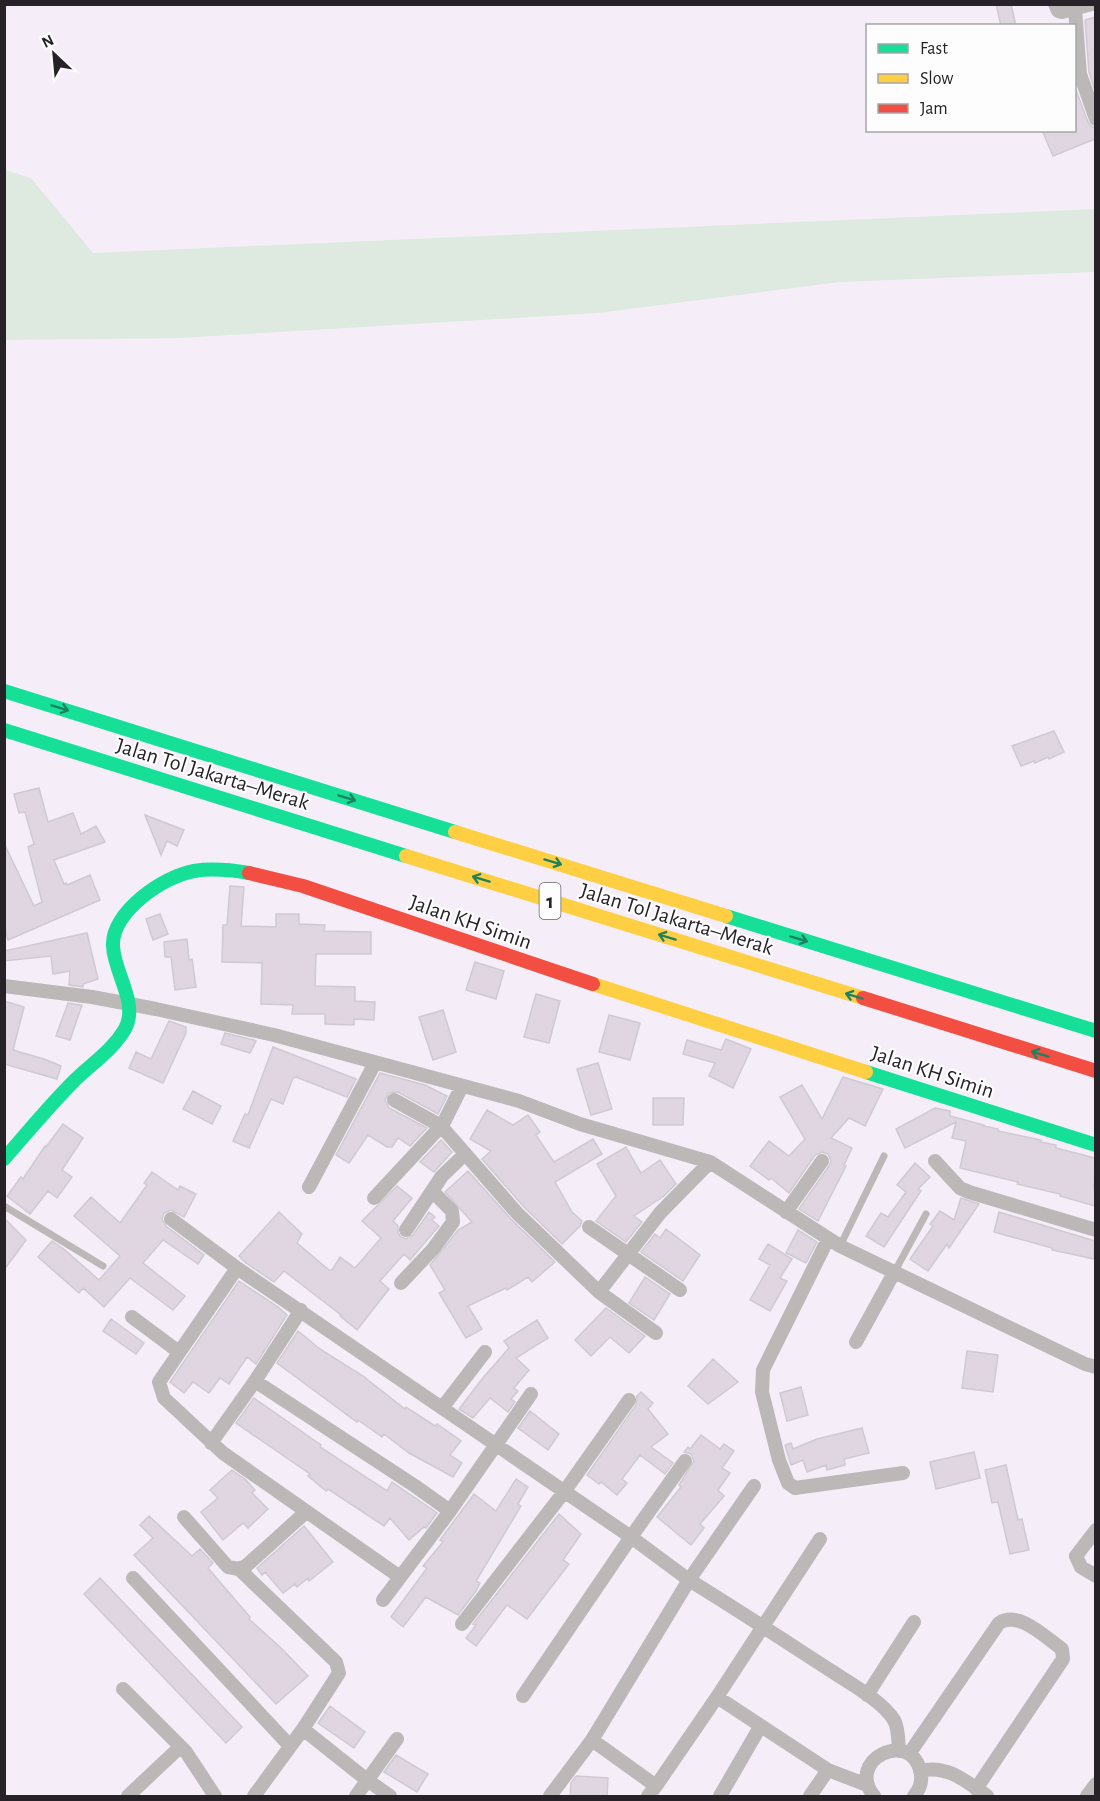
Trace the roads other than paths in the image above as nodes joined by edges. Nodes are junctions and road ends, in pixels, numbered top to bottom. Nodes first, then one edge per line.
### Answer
1 (1055, 4) edge
2 (1092, 4) edge
3 (1074, 9) junction
4 (1075, 24) edge
5 (1076, 31) edge
6 (1095, 119) edge
7 (4, 691) edge
8 (4, 730) edge
9 (4, 986) edge
10 (130, 1006) junction
11 (1095, 1031) edge
12 (375, 1063) junction
13 (1095, 1071) edge
14 (462, 1086) junction
15 (394, 1100) dead end
16 (441, 1126) junction
17 (1095, 1145) edge
18 (465, 1154) junction
19 (884, 1156) dead end
20 (4, 1159) edge
21 (822, 1161) dead end
22 (935, 1161) dead end
23 (710, 1162) junction
24 (309, 1187) dead end
25 (433, 1191) junction
26 (374, 1198) dead end
27 (4, 1206) edge
28 (786, 1212) junction
29 (927, 1214) dead end
30 (171, 1219) dead end
31 (589, 1227) dead end
32 (406, 1230) dead end
33 (1095, 1230) edge
34 (834, 1242) junction
35 (628, 1256) junction
36 (103, 1266) dead end
37 (237, 1268) junction
38 (895, 1271) junction
39 (401, 1283) dead end
40 (680, 1290) dead end
41 (599, 1292) junction
42 (301, 1310) junction
43 (132, 1317) dead end
44 (656, 1333) dead end
45 (856, 1342) dead end
46 (179, 1352) junction
47 (485, 1353) dead end
48 (1095, 1367) edge
49 (255, 1381) junction
50 (531, 1394) dead end
51 (629, 1400) dead end
52 (441, 1408) junction
53 (211, 1443) junction
54 (495, 1444) junction
55 (685, 1461) dead end
56 (903, 1473) dead end
57 (754, 1486) dead end
58 (564, 1492) junction
59 (450, 1511) junction
60 (306, 1512) junction
61 (184, 1517) dead end
62 (1095, 1530) edge
63 (631, 1537) junction
64 (820, 1539) dead end
65 (239, 1569) junction
66 (1095, 1576) edge
67 (133, 1578) dead end
68 (400, 1578) junction
69 (689, 1580) junction
70 (383, 1600) dead end
71 (915, 1622) dead end
72 (462, 1624) dead end
73 (762, 1625) junction
74 (123, 1689) dead end
75 (867, 1695) junction
76 (523, 1696) dead end
77 (717, 1697) junction
78 (760, 1727) junction
79 (303, 1728) junction
80 (397, 1739) dead end
81 (592, 1740) junction
82 (180, 1746) junction
83 (290, 1746) junction
84 (904, 1753) junction
85 (828, 1770) junction
86 (921, 1771) junction
87 (367, 1780) junction
88 (652, 1791) edge
89 (870, 1791) edge
90 (981, 1793) edge
91 (128, 1797) edge
92 (216, 1797) edge
93 (254, 1797) edge
94 (356, 1797) edge
95 (390, 1797) edge
96 (550, 1797) edge
97 (720, 1797) edge
98 (810, 1797) edge
99 (914, 1797) edge

1 - 3 street
2 - 3 street
3 - 4 street
5 - 6 street
7 -> 11 main road, Jalan Tol Jakarta–Merak / 1
13 -> 8 main road, Jalan Tol Jakarta–Merak / 1
9 - 10 street
10 - 12 street
10 - 17 main road, Jalan KH Simin
10 - 20 main road
12 - 14 street
12 - 24 street
14 - 16 street
14 - 23 street
15 - 16 street
16 - 18 street
16 - 26 street
18 - 25 street
18 - 41 street
19 - 34 lane
21 - 28 street
22 - 33 street
23 - 28 street
23 - 35 street
25 - 32 street
25 - 39 street
27 - 36 lane
28 - 34 street
29 - 38 lane
30 - 37 street
31 - 35 street
34 - 38 street
34 - 56 street
35 - 40 street
35 - 41 street
37 - 42 street
37 - 46 street
38 - 45 street
38 - 48 street
41 - 44 street
42 - 49 street
42 - 52 street
43 - 46 street
46 - 53 street
47 - 52 street
49 - 53 street
49 - 59 street
50 - 54 street
51 - 58 street
52 - 54 street
53 - 60 street
54 - 58 street
54 - 59 street
55 - 63 street
57 - 69 street
58 - 63 street
58 - 72 street
59 - 68 street
60 - 65 street
60 - 68 street
61 - 65 street
62 - 66 street
63 - 69 street
63 - 76 street
64 - 73 street
65 - 79 street
67 - 83 street
68 - 70 street
69 - 73 street
69 - 81 street
71 - 75 street
73 - 75 street
73 - 77 street
74 - 82 street
75 - 84 street
77 - 78 street
77 - 88 street
78 - 85 street
78 - 97 street
79 - 83 street
79 - 87 street
80 - 87 street
81 - 88 street
81 - 96 street
82 - 91 street
82 - 92 street
83 - 93 street
84 - 86 street
84 - 89 street
84 - 90 street
85 - 89 street
85 - 98 street
86 - 90 street
86 - 99 street
87 - 94 street
87 - 95 street

